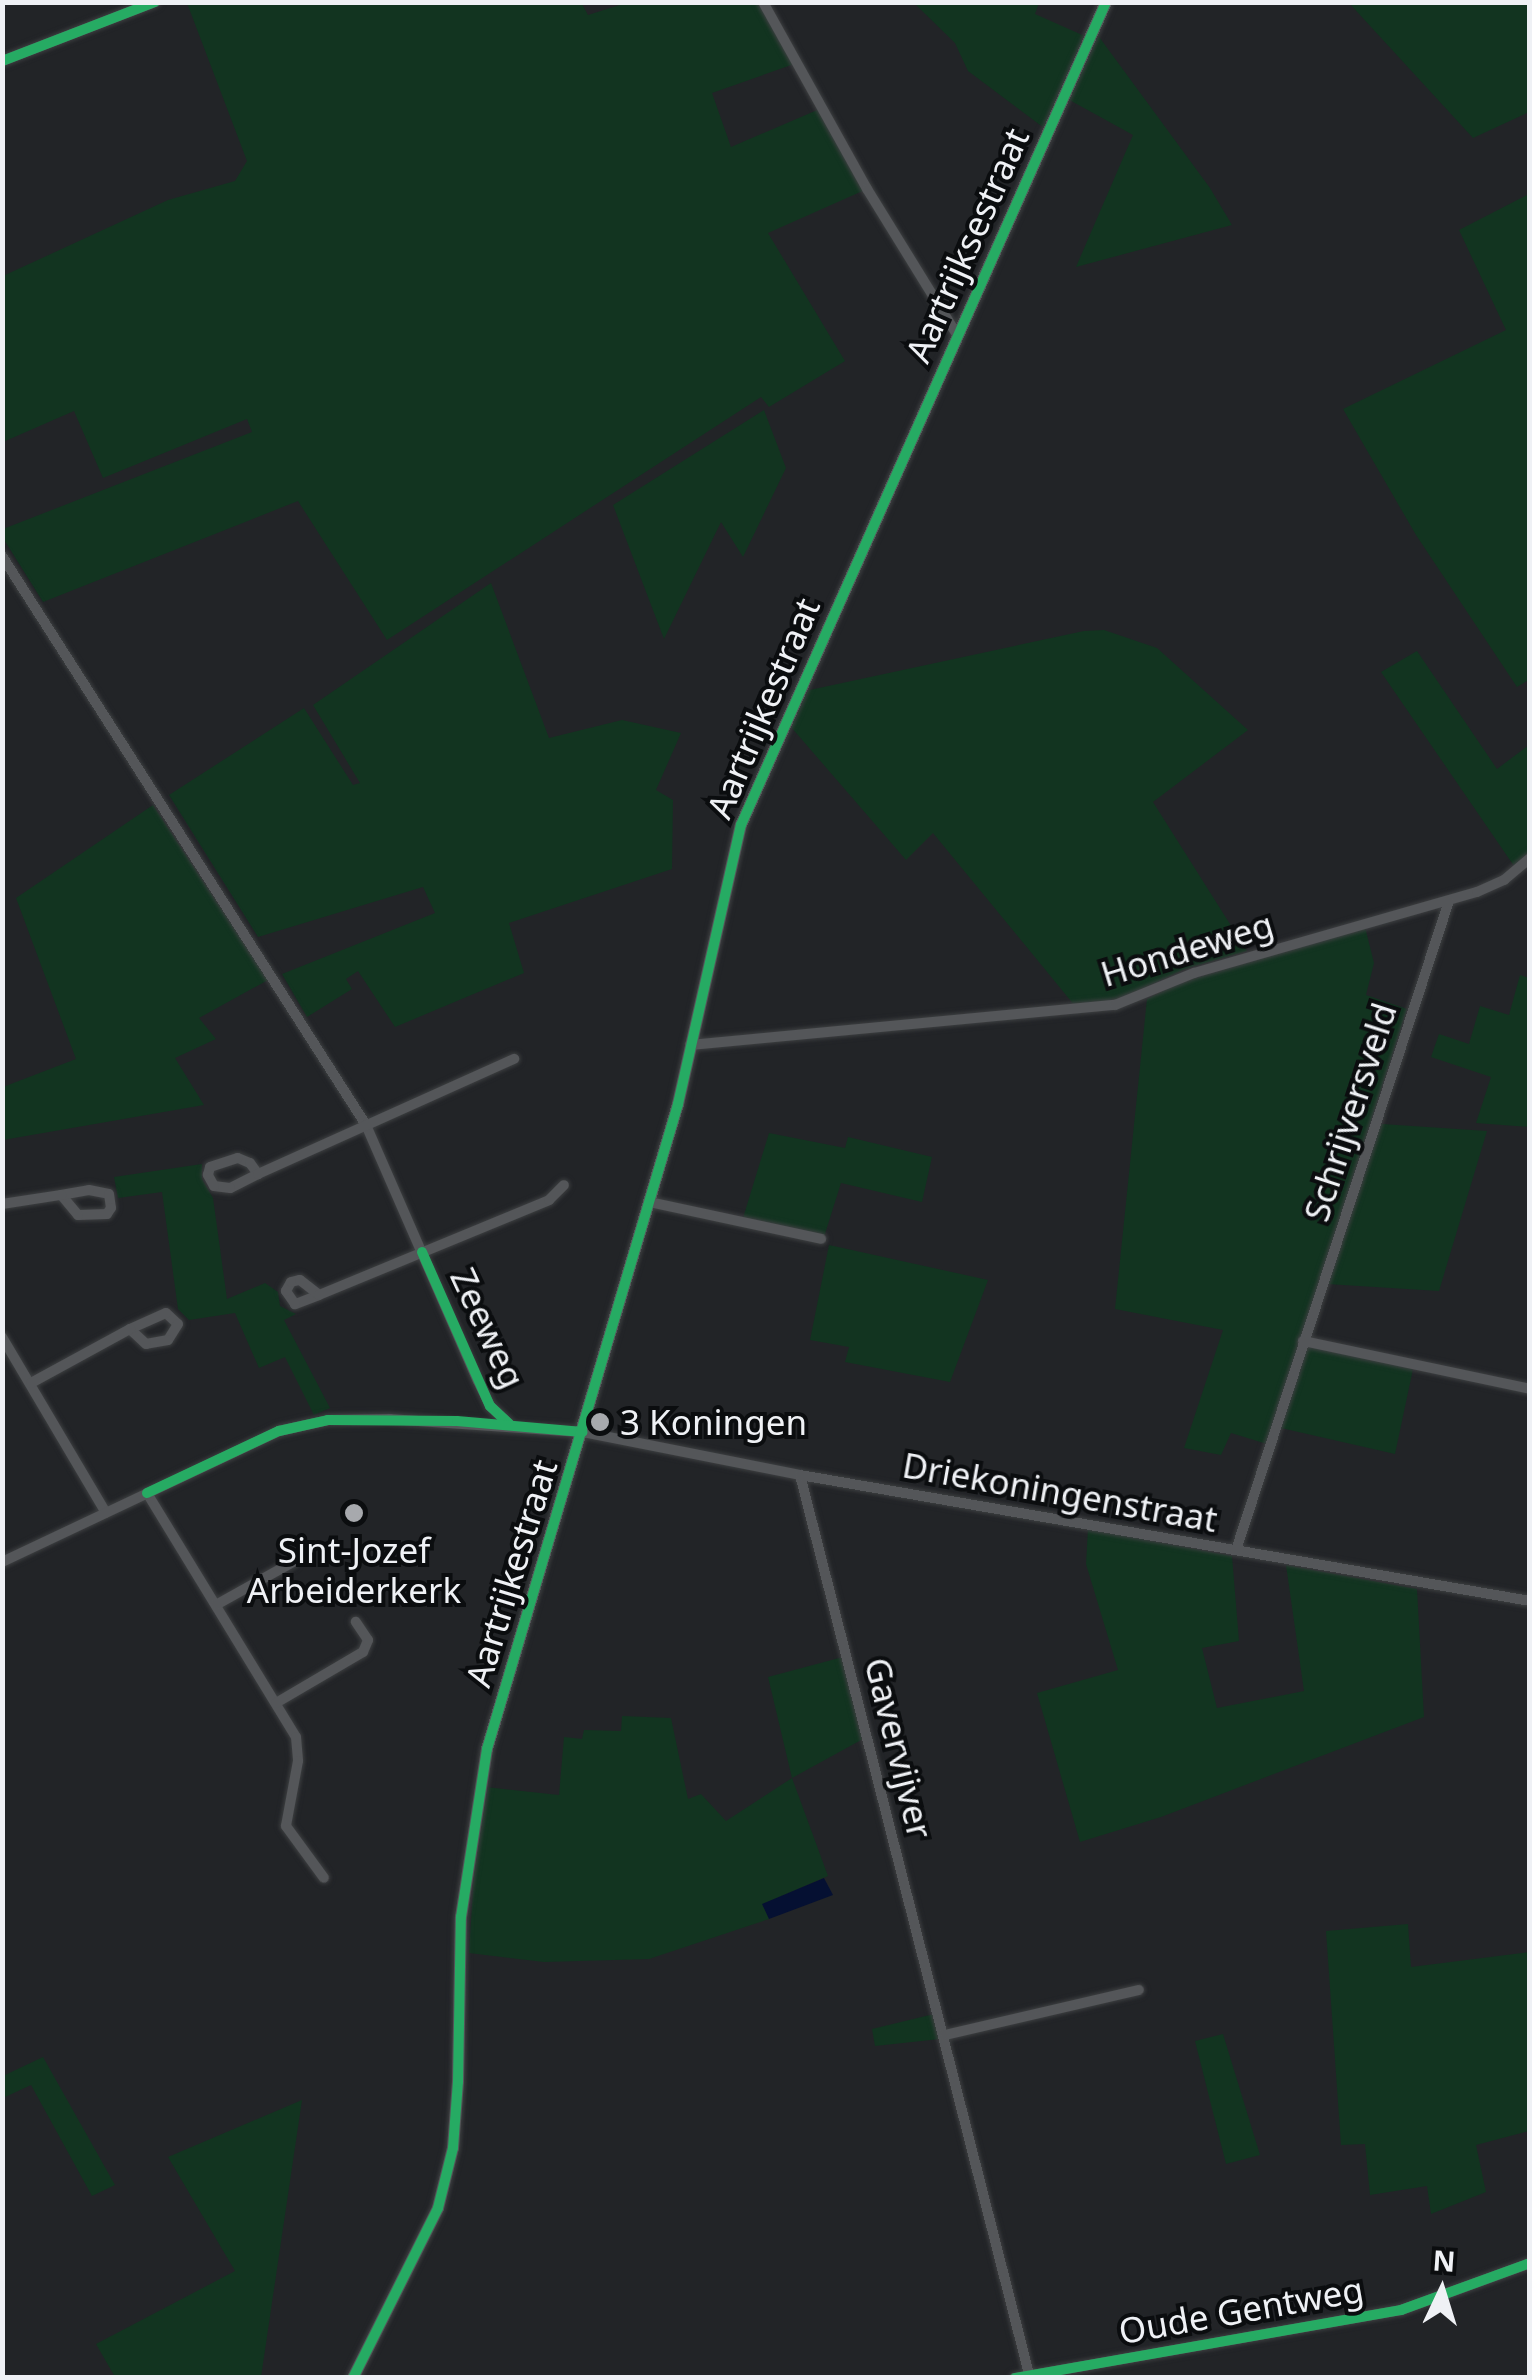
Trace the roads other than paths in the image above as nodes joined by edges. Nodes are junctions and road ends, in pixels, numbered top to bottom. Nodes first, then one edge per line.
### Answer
1 (155, 2) edge
2 (763, 2) edge
3 (1106, 2) edge
4 (2, 61) edge
5 (957, 335) junction
6 (878, 510) joint
7 (2, 556) edge
8 (1530, 858) edge
9 (1449, 901) junction
10 (690, 1045) junction
11 (514, 1058) dead end
12 (366, 1124) junction
13 (258, 1174) junction
14 (564, 1184) dead end
15 (61, 1195) junction
16 (649, 1202) junction
17 (2, 1204) edge
18 (820, 1239) dead end
19 (422, 1252) junction
20 (319, 1295) dead end
21 (130, 1330) dead end
22 (2, 1337) edge
23 (1302, 1341) junction
24 (30, 1384) junction
25 (1530, 1389) edge
26 (510, 1424) junction
27 (582, 1432) junction
28 (800, 1475) junction
29 (148, 1493) junction
30 (106, 1513) junction
31 (1236, 1550) junction
32 (2, 1562) edge
33 (293, 1562) dead end
34 (1530, 1601) edge
35 (216, 1605) junction
36 (356, 1622) dead end
37 (276, 1703) junction
38 (324, 1878) dead end
39 (1138, 1990) dead end
40 (945, 2035) junction
41 (1530, 2263) edge
42 (1029, 2374) junction
43 (353, 2378) edge
44 (1015, 2378) edge

1 - 4 street
2 - 5 street
3 - 5 street, Aartrijksestraat
5 - 6 street, Aartrijksestraat
6 - 10 street, Aartrijkestraat
7 - 12 street, Zeeweg
8 - 9 street, Hondeweg
9 - 10 street, Hondeweg
9 - 23 street, Schrijversveld
10 - 16 street, Aartrijkestraat
11 - 12 street
12 - 13 street
12 - 19 street, Zeeweg
13 - 13 street
14 - 19 street
15 - 15 street
15 - 17 street
16 - 18 street
16 - 27 street, Aartrijkestraat
19 - 20 street
19 - 26 street, Zeeweg
21 - 24 street
22 - 24 street
23 - 25 street
23 - 31 street, Schrijversveld
24 - 30 street
26 - 27 street, Driekoningenstraat
26 - 29 street, Driekoningenstraat
27 - 28 street, Driekoningenstraat
27 - 43 street, Aartrijkestraat
28 - 31 street, Driekoningenstraat
28 - 40 street, Gavervijver
29 - 30 street, Driekoningenstraat
29 - 35 street
30 - 32 street, Driekoningenstraat
31 - 34 street, Driekoningenstraat
33 - 35 street
35 - 37 street
36 - 37 street
37 - 38 street
39 - 40 street
40 - 42 street, Gavervijver
41 - 42 street, Oude Gentweg
42 - 44 street, Oude Gentweg

